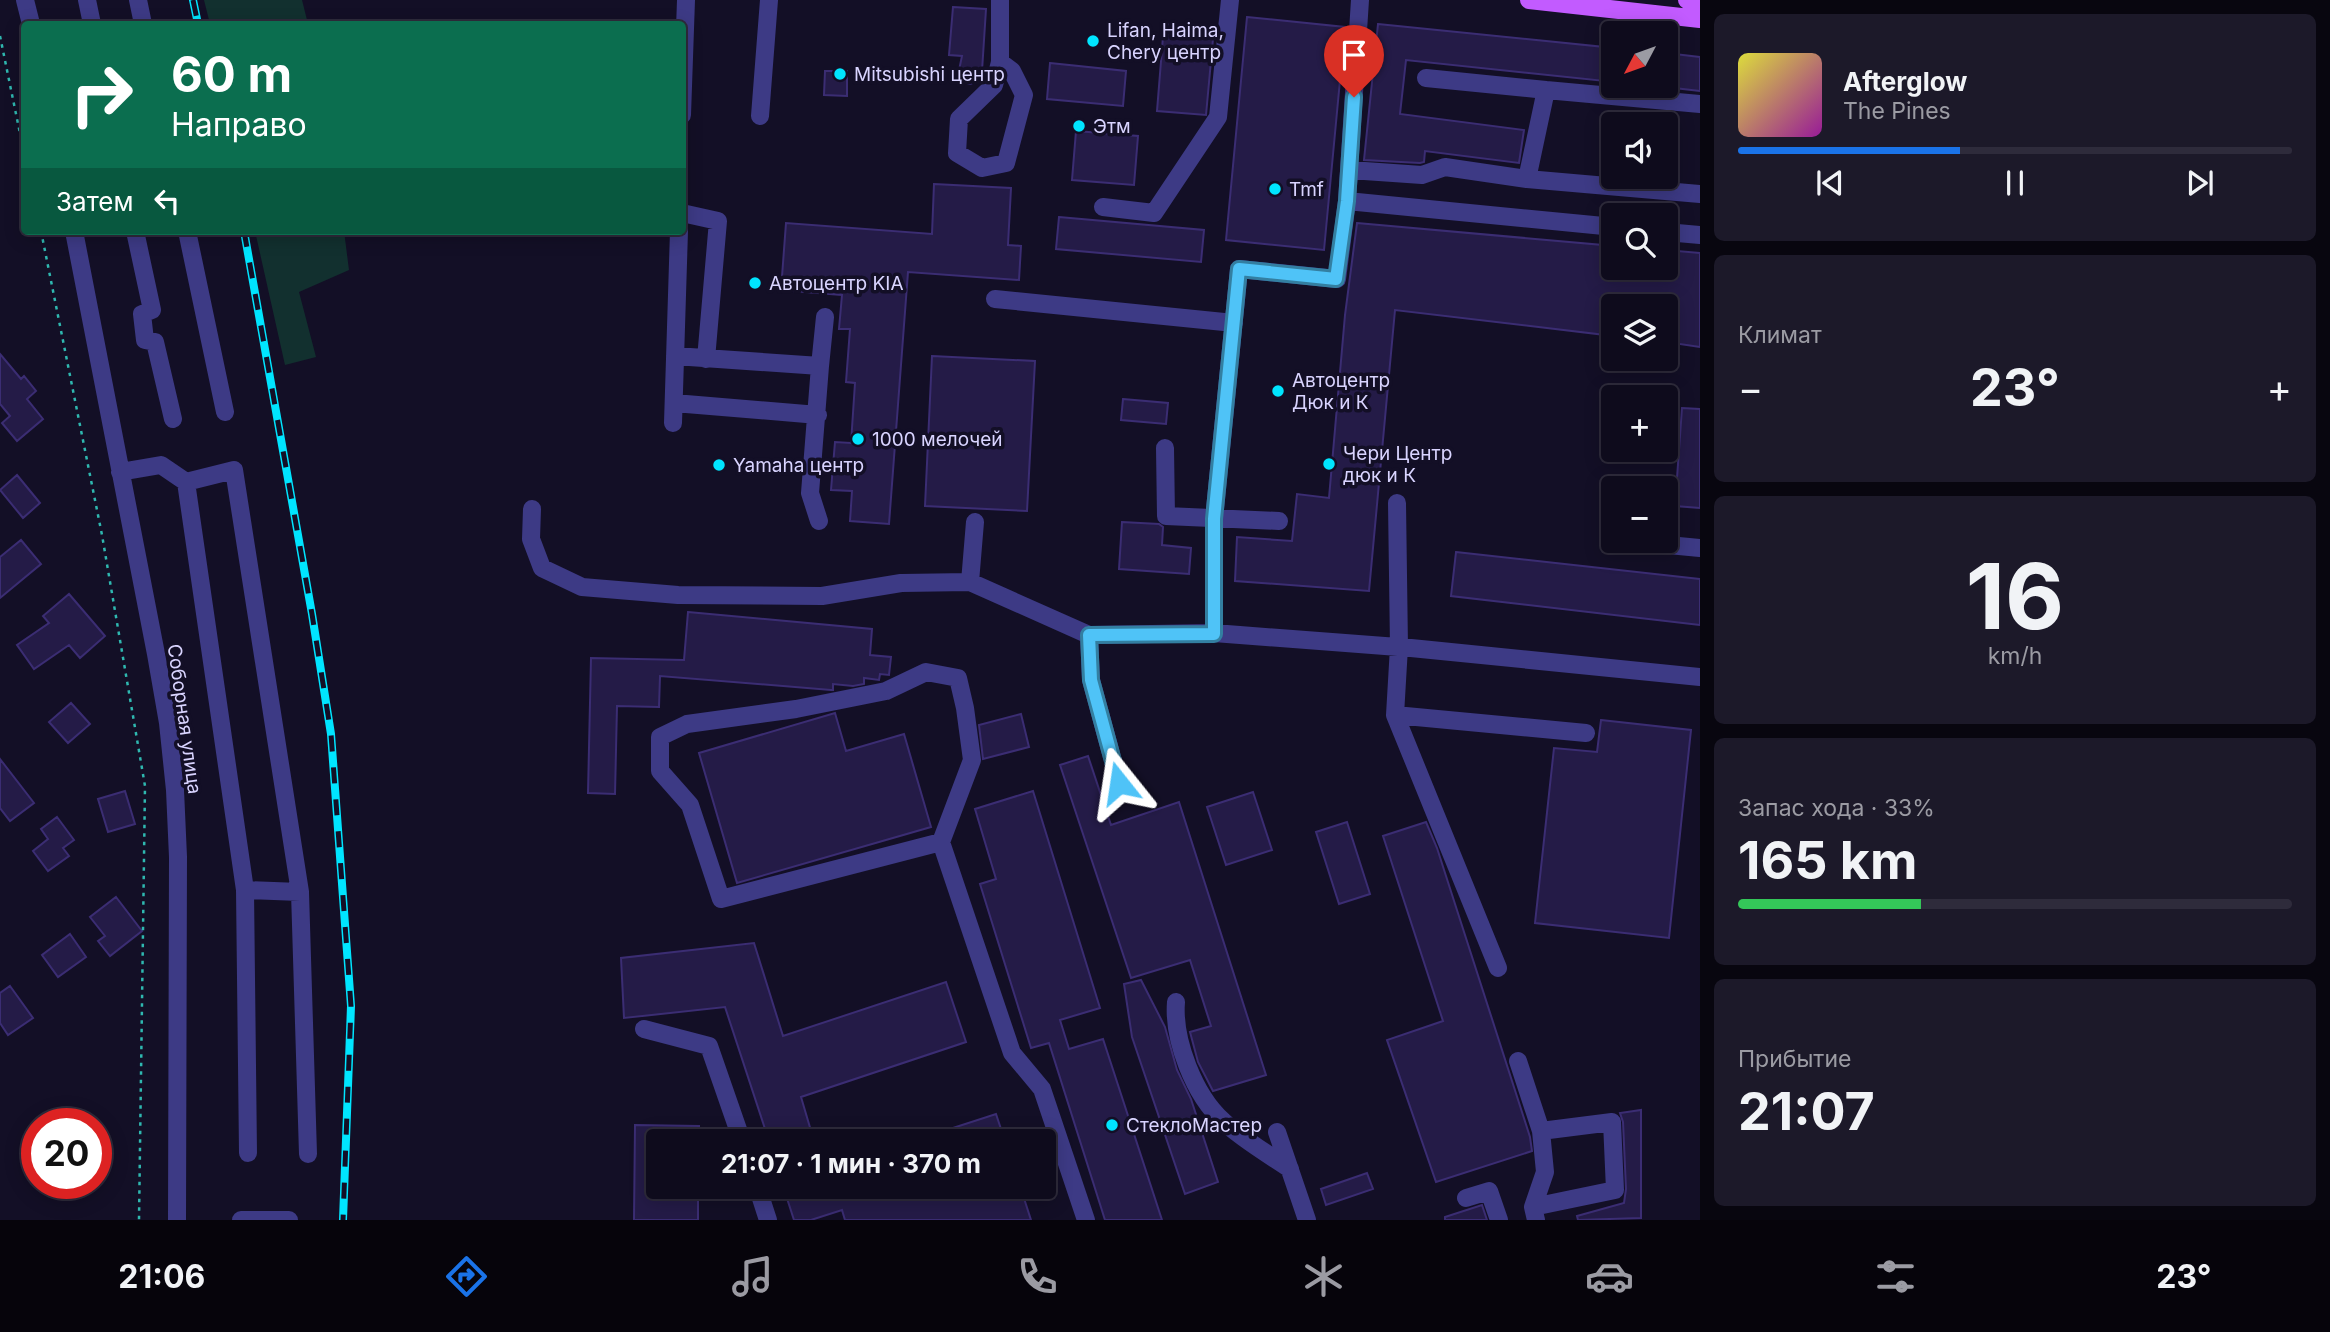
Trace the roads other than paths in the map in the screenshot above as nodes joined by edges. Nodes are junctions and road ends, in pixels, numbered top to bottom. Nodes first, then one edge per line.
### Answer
1 (25, 0) edge
2 (87, 0) edge
3 (138, 0) edge
4 (686, 0) edge
5 (769, 0) edge
6 (1000, 0) edge
7 (1230, 0) edge
8 (1360, 0) edge
9 (1529, 0) edge
10 (1687, 0) edge
11 (1700, 1) edge
12 (1700, 19) edge
13 (30, 21) edge
14 (91, 21) edge
15 (142, 21) edge
16 (685, 21) edge
17 (1000, 62) junction
18 (1426, 78) dead end
19 (1546, 90) junction
20 (1700, 104) edge
21 (760, 116) dead end
22 (1350, 170) junction
23 (1527, 179) junction
24 (1700, 194) edge
25 (1347, 201) junction
26 (1103, 207) dead end
27 (686, 214) edge
28 (1601, 226) edge
29 (1678, 233) edge
30 (75, 235) edge
31 (136, 235) edge
32 (188, 235) edge
33 (679, 235) edge
34 (1700, 235) edge
35 (995, 299) dead end
36 (825, 317) dead end
37 (1234, 323) junction
38 (676, 356) junction
39 (706, 359) junction
40 (820, 366) junction
41 (674, 403) junction
42 (225, 412) dead end
43 (817, 415) junction
44 (173, 418) dead end
45 (673, 423) dead end
46 (1165, 448) dead end
47 (120, 472) junction
48 (186, 482) junction
49 (1397, 503) dead end
50 (532, 509) dead end
51 (1214, 519) junction
52 (819, 521) dead end
53 (1279, 521) dead end
54 (975, 522) dead end
55 (1678, 546) edge
56 (1700, 548) edge
57 (971, 582) junction
58 (1214, 634) junction
59 (1089, 635) junction
60 (1399, 647) junction
61 (1700, 677) edge
62 (1395, 715) junction
63 (1586, 733) dead end
64 (1119, 783) dead end
65 (941, 842) junction
66 (245, 890) junction
67 (300, 892) junction
68 (1498, 968) dead end
69 (1176, 1002) dead end
70 (644, 1029) dead end
71 (1518, 1061) dead end
72 (737, 1129) edge
73 (1541, 1131) junction
74 (1277, 1132) dead end
75 (248, 1153) dead end
76 (309, 1154) dead end
77 (1290, 1169) junction
78 (1466, 1198) dead end
79 (761, 1199) edge
80 (1535, 1213) edge
81 (177, 1220) edge
82 (241, 1220) edge
83 (289, 1220) edge
84 (768, 1220) edge
85 (1086, 1220) edge
86 (1307, 1220) edge
87 (1499, 1220) edge

1 - 13 street
2 - 14 street
3 - 15 street
4 - 16 street
5 - 21 street
6 - 17 street
7 - 26 street
8 - 22 street
9 - 12 main road
10 - 11 main road
17 - 17 street
18 - 19 street
19 - 20 street
19 - 23 street
22 - 23 street
22 - 25 street
23 - 24 street
25 - 28 street
25 - 37 street
27 - 39 street
29 - 34 street
30 - 47 street, Соборная улица
31 - 44 street
32 - 42 street
33 - 38 street
35 - 37 street
36 - 40 street
37 - 51 street
38 - 39 street
38 - 41 street
39 - 40 street
40 - 43 street
41 - 43 street
41 - 45 street
43 - 52 street
46 - 51 street
47 - 48 street
47 - 81 street, Соборная улица
48 - 66 street
48 - 67 street
49 - 60 street
50 - 57 street
51 - 53 street
51 - 58 street
54 - 57 street
55 - 56 street
57 - 59 street
58 - 59 street
58 - 60 street
59 - 64 street
60 - 61 street
60 - 62 street
62 - 63 street
62 - 68 street
65 - 65 street
65 - 85 street
66 - 67 street
66 - 75 street
67 - 76 street
69 - 77 street
70 - 72 street
71 - 73 street
73 - 80 street
73 - 80 street
74 - 77 street
77 - 86 street
78 - 87 street
79 - 84 street
82 - 83 street

